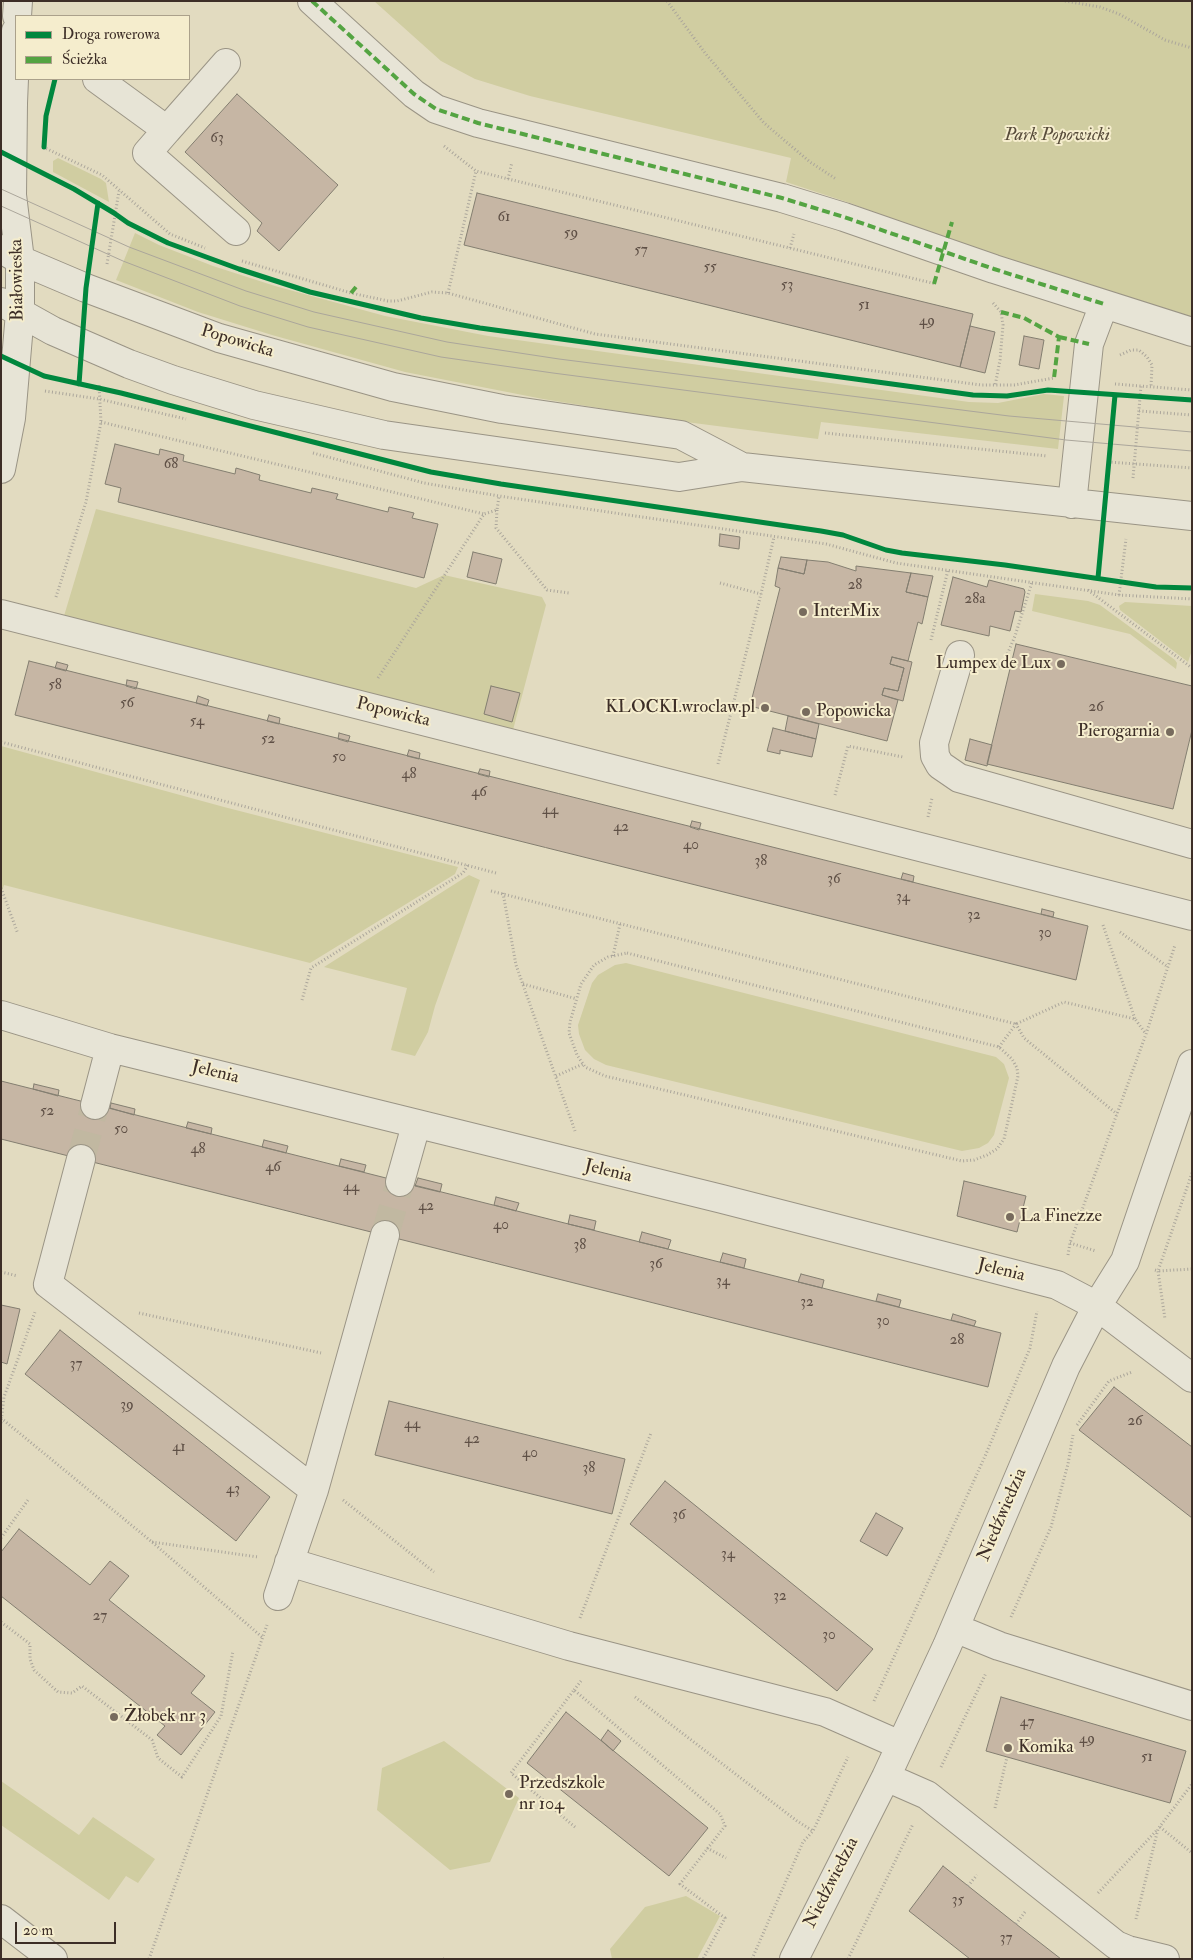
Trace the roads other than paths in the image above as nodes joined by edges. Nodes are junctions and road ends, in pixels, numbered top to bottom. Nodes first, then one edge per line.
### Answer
1 (18, 1) edge
2 (312, 1) edge
3 (17, 15) edge
4 (226, 63) dead end
5 (15, 69) edge
6 (97, 80) edge
7 (167, 130) junction
8 (236, 231) dead end
9 (11, 254) edge
10 (1104, 304) junction
11 (10, 307) edge
12 (1192, 332) edge
13 (742, 467) junction
14 (1, 469) edge
15 (1072, 504) junction
16 (1192, 516) edge
17 (1, 614) edge
18 (960, 656) road end
19 (1192, 844) edge
20 (1189, 915) edge
21 (1, 1015) edge
22 (110, 1048) junction
23 (1192, 1064) edge
24 (95, 1105) tunnel mouth
25 (416, 1125) junction
26 (81, 1159) tunnel mouth
27 (400, 1182) tunnel mouth
28 (385, 1235) tunnel mouth
29 (1097, 1306) junction
30 (1192, 1378) edge
31 (314, 1490) junction
32 (289, 1562) junction
33 (278, 1596) road end
34 (955, 1628) junction
35 (1192, 1706) edge
36 (900, 1746) junction
37 (886, 1777) junction
38 (1, 1919) edge
39 (53, 1959) edge
40 (794, 1959) edge
41 (1165, 1959) edge

1 - 3 street
2 - 10 street
4 - 7 street
5 - 9 street, Białowieska
6 - 7 street
7 - 8 street
9 - 11 street, Białowieska
9 - 13 street, Popowicka
10 - 12 street
10 - 15 street
11 - 13 street, Popowicka
11 - 14 street, Białowieska
13 - 15 street, Popowicka
15 - 16 street, Popowicka
17 - 20 street, Popowicka
18 - 19 street
21 - 22 street, Jelenia
22 - 24 street
22 - 25 street, Jelenia
23 - 29 street, Niedźwiedzia
25 - 27 street
25 - 29 street, Jelenia
26 - 31 street
28 - 31 street
29 - 30 street, Jelenia
29 - 34 street, Niedźwiedzia
31 - 32 street
32 - 33 street
32 - 36 street
34 - 35 street
34 - 36 street, Niedźwiedzia
36 - 37 street, Niedźwiedzia
37 - 40 street, Niedźwiedzia
37 - 41 street
38 - 39 street

